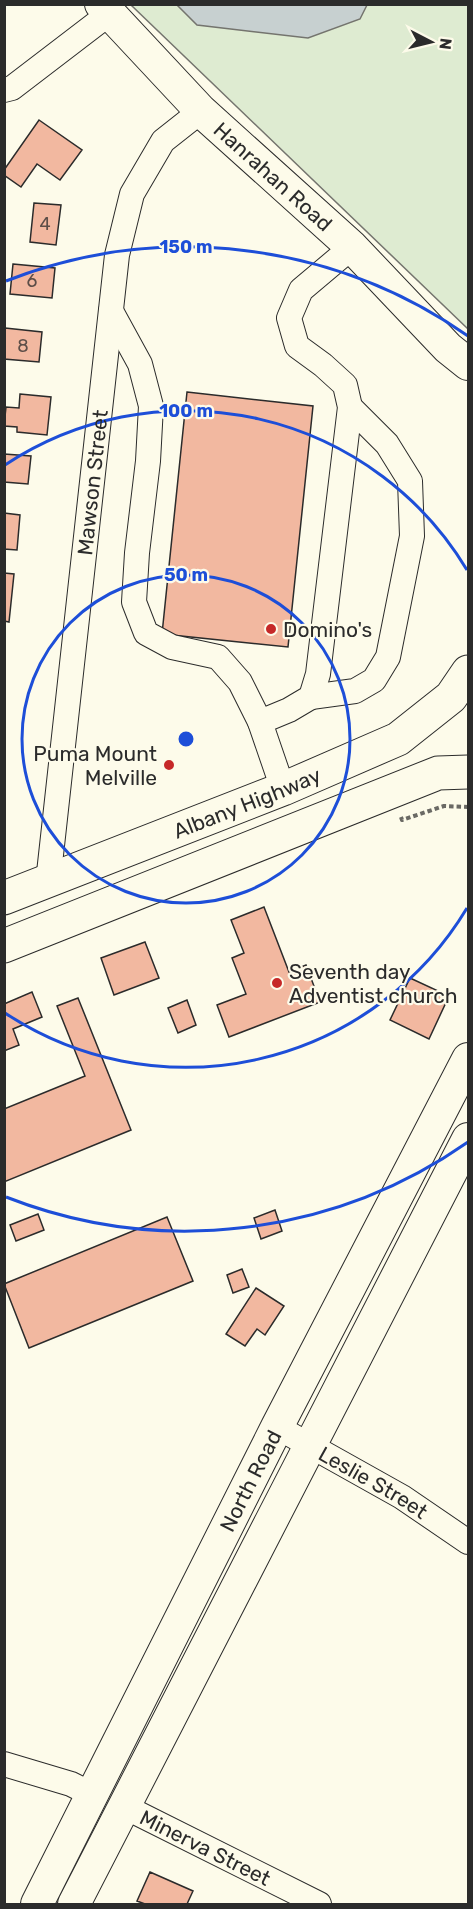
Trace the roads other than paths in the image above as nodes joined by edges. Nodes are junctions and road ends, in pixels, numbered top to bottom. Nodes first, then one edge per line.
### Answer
1 (106, 9) edge
2 (4, 90) edge
3 (201, 111) junction
4 (352, 247) junction
5 (111, 311) junction
6 (458, 356) edge
7 (468, 386) edge
8 (350, 407) junction
9 (468, 672) edge
10 (311, 697) junction
11 (260, 722) junction
12 (468, 772) edge
13 (283, 789) junction
14 (48, 882) junction
15 (4, 898) edge
16 (4, 946) edge
17 (468, 1059) edge
18 (468, 1139) edge
19 (277, 1427) junction
20 (309, 1446) junction
21 (468, 1542) edge
22 (4, 1764) edge
23 (93, 1796) junction
24 (125, 1807) junction
25 (37, 1905) edge
26 (74, 1905) edge
27 (319, 1905) edge

1 - 2 street
1 - 3 main road, Hanrahan Road
3 - 4 main road, Hanrahan Road
3 - 5 street, Mawson Street
4 - 6 main road, Hanrahan Road
4 - 8 street
5 - 11 street
5 - 14 street, Mawson Street
6 - 7 main road, Hanrahan Road
8 - 10 street
8 - 10 street
9 - 13 highway, Albany Highway
10 - 11 street
11 - 13 street
12 - 16 highway, Albany Highway
13 - 14 highway, Albany Highway
14 - 15 highway, Albany Highway
17 - 19 main road, North Road
18 - 20 main road, North Road
19 - 20 street, Leslie Street
19 - 23 main road, North Road
20 - 21 street, Leslie Street
20 - 24 main road, North Road
22 - 23 street
23 - 25 main road, North Road
24 - 26 main road, North Road
24 - 27 street, Minerva Street

